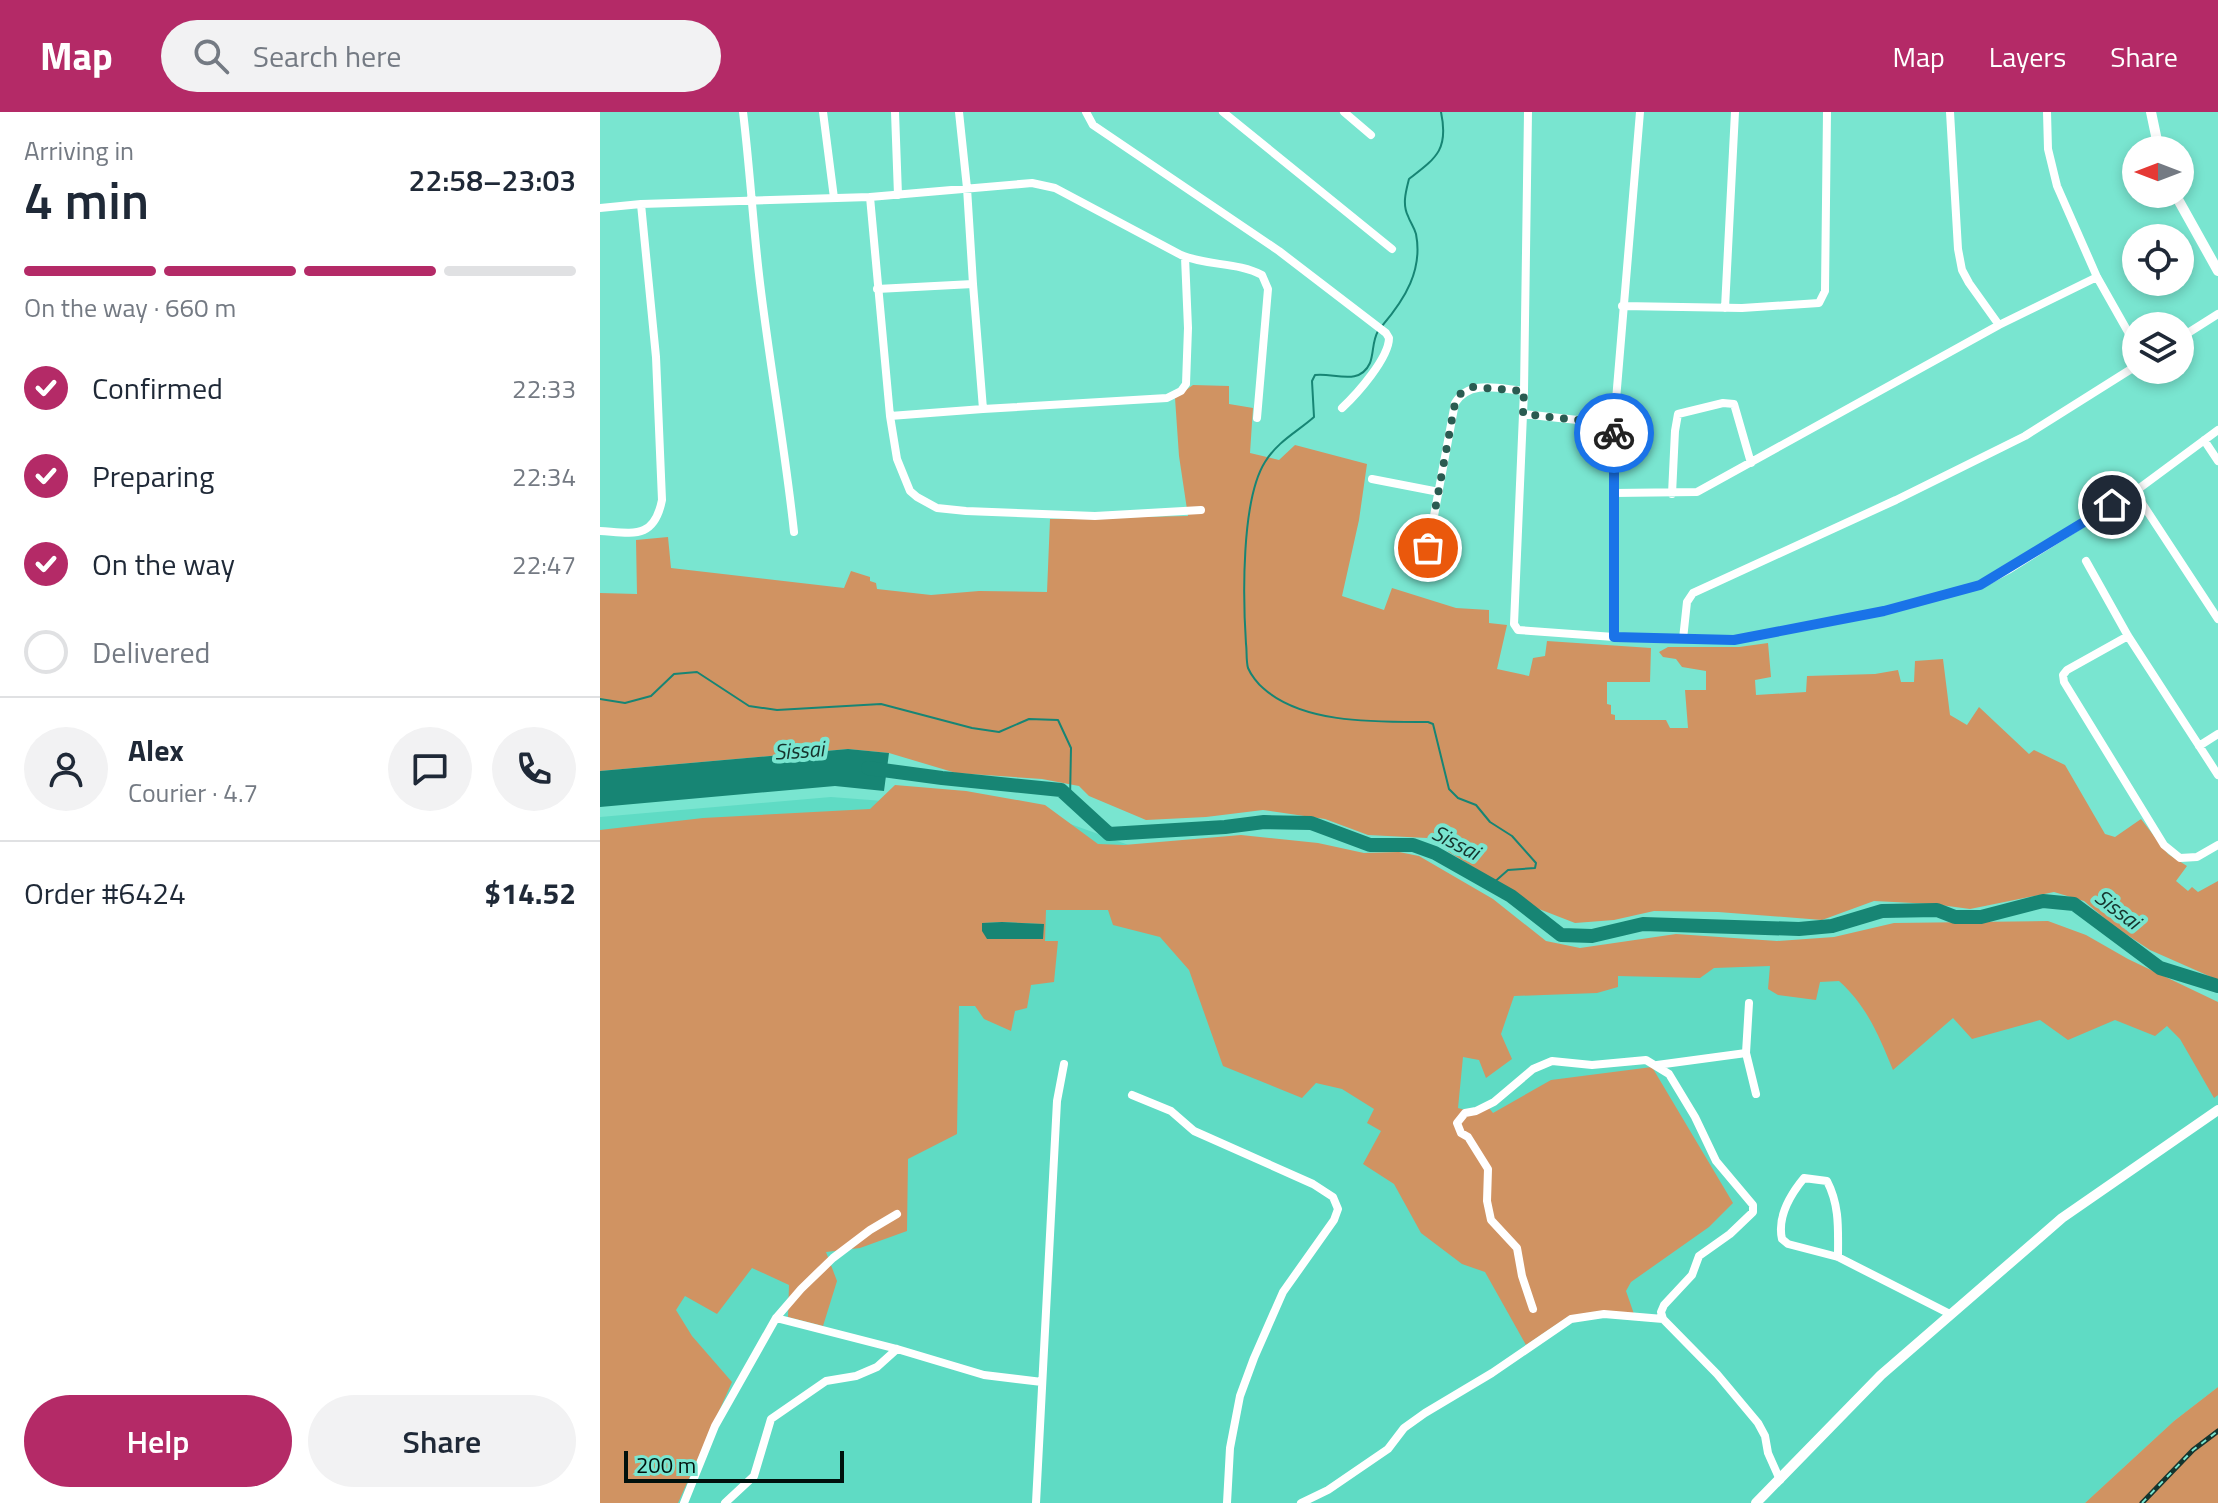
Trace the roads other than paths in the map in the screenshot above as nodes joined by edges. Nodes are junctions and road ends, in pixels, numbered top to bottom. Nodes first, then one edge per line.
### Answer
1 (743, 112) edge
2 (823, 112) edge
3 (895, 112) edge
4 (959, 112) edge
5 (1086, 112) edge
6 (1223, 112) edge
7 (1344, 112) edge
8 (1528, 112) edge
9 (1640, 112) edge
10 (1735, 112) edge
11 (1827, 112) edge
12 (1950, 112) edge
13 (2047, 112) edge
14 (2151, 112) edge
15 (1371, 135) dead end
16 (2156, 136) edge
17 (967, 188) junction
18 (898, 195) junction
19 (870, 197) junction
20 (834, 198) junction
21 (754, 200) junction
22 (641, 204) junction
23 (600, 208) edge
24 (2184, 208) edge
25 (1392, 249) dead end
26 (2214, 255) edge
27 (1185, 257) junction
28 (2218, 271) edge
29 (2097, 277) junction
30 (973, 284) junction
31 (877, 289) junction
32 (1622, 306) junction
33 (1725, 308) junction
34 (2218, 314) edge
35 (2122, 321) edge
36 (1999, 325) junction
37 (2194, 329) edge
38 (2122, 375) edge
39 (1524, 391) junction
40 (1342, 408) dead end
41 (983, 409) junction
42 (1523, 414) junction
43 (890, 416) junction
44 (1257, 418) dead end
45 (1614, 424) junction
46 (2218, 430) edge
47 (2204, 440) junction
48 (2218, 461) edge
49 (1751, 463) junction
50 (1372, 479) dead end
51 (2134, 491) junction
52 (1439, 492) junction
53 (1613, 493) junction
54 (1672, 494) junction
55 (1201, 510) dead end
56 (600, 531) edge
57 (794, 532) dead end
58 (1428, 548) dead end
59 (2086, 561) dead end
60 (2218, 619) edge
61 (2128, 636) junction
62 (1614, 637) junction
63 (1683, 639) junction
64 (2218, 734) edge
65 (2199, 746) junction
66 (2218, 775) edge
67 (2218, 845) edge
68 (1749, 1003) dead end
69 (1746, 1053) junction
70 (1064, 1064) dead end
71 (1657, 1065) junction
72 (1756, 1094) dead end
73 (1132, 1095) dead end
74 (2218, 1110) edge
75 (897, 1214) dead end
76 (1838, 1257) junction
77 (1533, 1309) dead end
78 (1950, 1314) junction
79 (776, 1318) junction
80 (1663, 1319) junction
81 (897, 1349) junction
82 (1042, 1382) junction
83 (1780, 1480) junction
84 (684, 1503) edge
85 (725, 1503) edge
86 (1036, 1503) edge
87 (1227, 1503) edge
88 (1301, 1503) edge
89 (1756, 1503) edge

1 - 21 street
2 - 20 street
3 - 18 street
4 - 17 street
5 - 40 street
6 - 25 street
7 - 15 street
8 - 39 street
9 - 32 street
10 - 33 street
11 - 33 street
12 - 36 street
13 - 29 street
14 - 16 street
17 - 18 street
17 - 27 street
17 - 30 street
18 - 19 street
19 - 20 street
19 - 31 street
20 - 21 street
21 - 22 street
21 - 57 street
22 - 23 street
22 - 56 street
24 - 26 street
26 - 28 street
27 - 41 street
27 - 44 street
29 - 35 street
29 - 36 street
30 - 31 street
30 - 41 street
31 - 43 street
32 - 33 street
32 - 45 street
34 - 37 street
36 - 49 street
38 - 63 street
39 - 42 street
39 - 52 street
41 - 43 street
42 - 45 street
42 - 62 street
43 - 55 street
45 - 53 street
46 - 47 street
47 - 48 street
47 - 51 street
49 - 54 street
49 - 54 street
50 - 52 street
51 - 60 street
51 - 63 street
52 - 58 street
53 - 54 street
53 - 62 street
59 - 61 street
61 - 65 street
61 - 67 street
62 - 63 street
64 - 65 street
65 - 66 street
68 - 69 street
69 - 71 street
69 - 72 street
70 - 82 street
71 - 77 street
71 - 80 street
73 - 87 street
74 - 78 street
75 - 79 street
76 - 76 street
76 - 78 street
78 - 83 street
79 - 81 street
79 - 84 street
80 - 83 street
80 - 88 street
81 - 82 street
81 - 85 street
82 - 86 street
83 - 89 street

